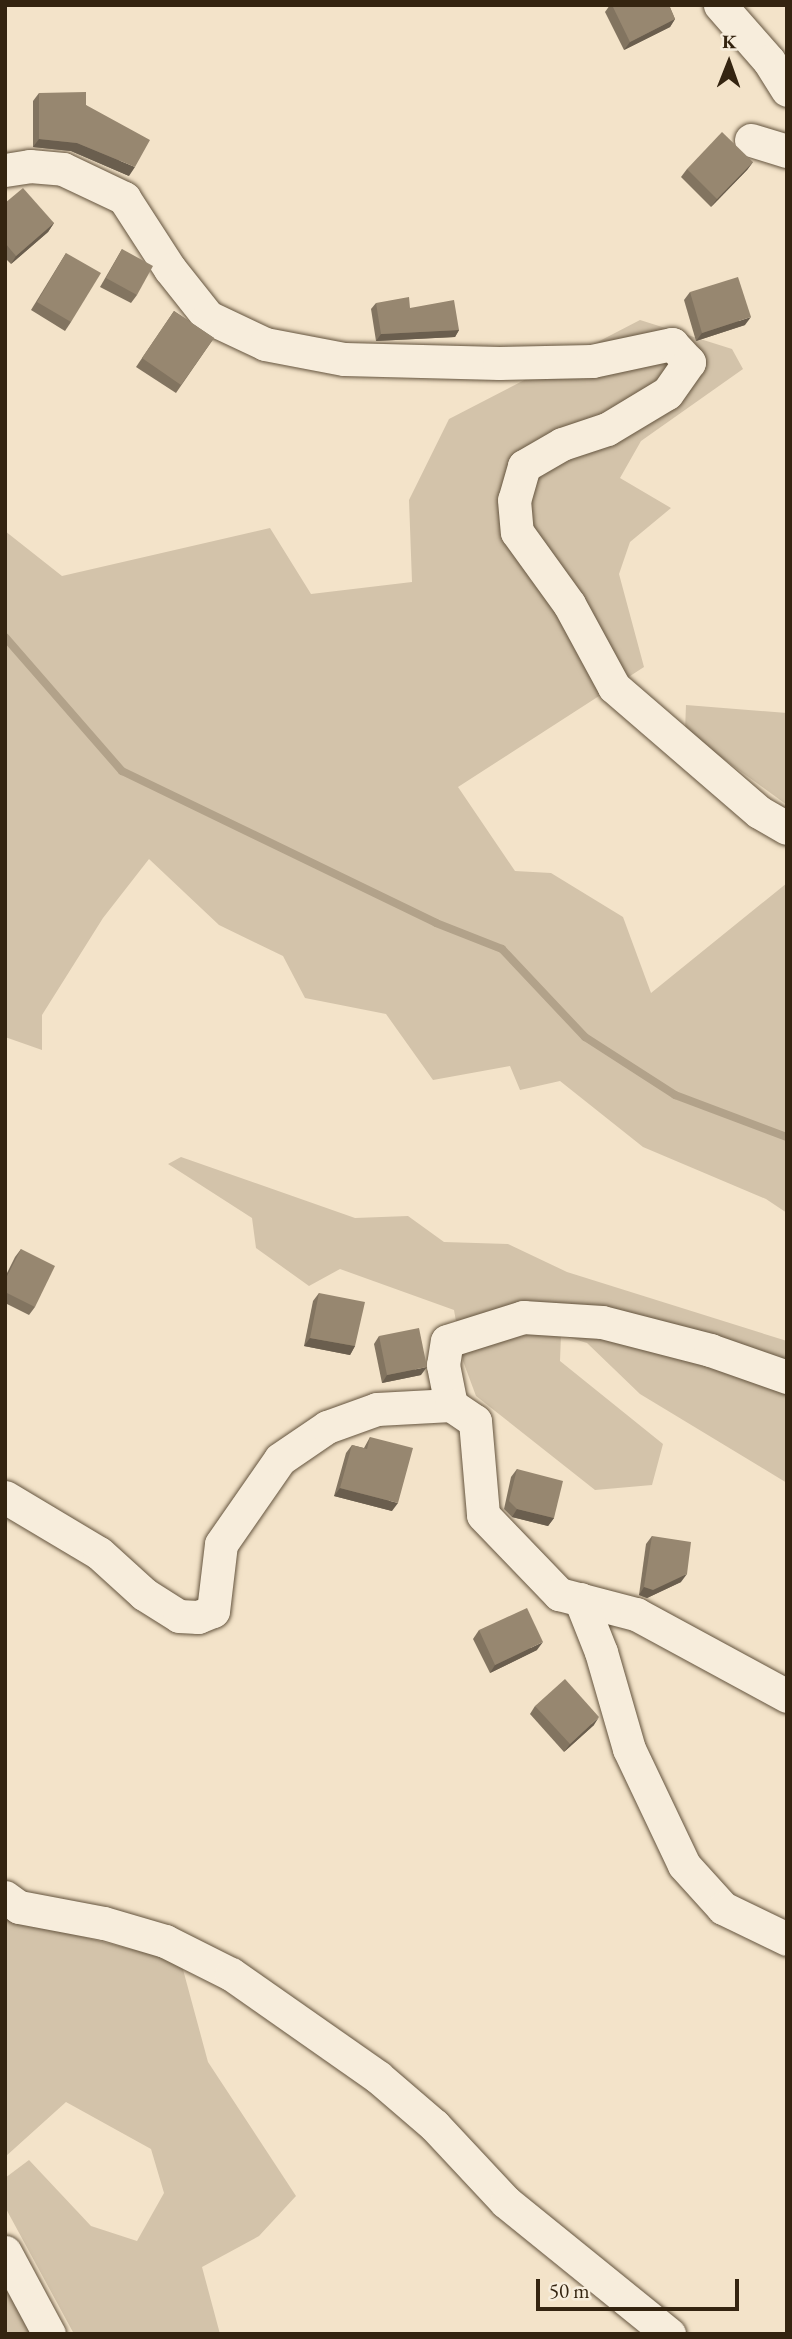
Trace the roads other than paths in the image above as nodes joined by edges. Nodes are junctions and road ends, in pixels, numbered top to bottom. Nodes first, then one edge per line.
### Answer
1 (720, 5) edge
2 (787, 90) edge
3 (751, 140) dead end
4 (787, 151) edge
5 (5, 170) edge
6 (787, 828) edge
7 (787, 1377) edge
8 (451, 1405) junction
9 (5, 1497) edge
10 (580, 1599) junction
11 (787, 1696) edge
12 (5, 1897) edge
13 (787, 1939) edge
14 (5, 2252) edge
15 (49, 2334) edge
16 (668, 2334) edge

1 - 2 street
3 - 4 street
5 - 6 street
7 - 8 street
8 - 9 street
8 - 10 street
10 - 11 street
10 - 13 street
12 - 16 street
14 - 15 street

